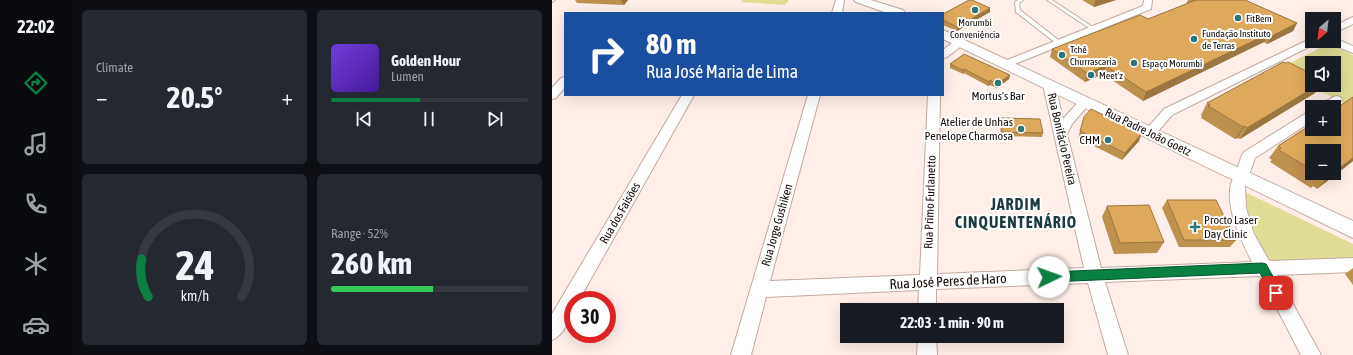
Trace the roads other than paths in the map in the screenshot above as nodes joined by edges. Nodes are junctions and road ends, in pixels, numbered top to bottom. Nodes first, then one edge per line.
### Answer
1 (840, 0) edge
2 (860, 0) edge
3 (878, 0) edge
4 (1020, 0) edge
5 (1049, 0) edge
6 (1148, 0) edge
7 (895, 11) edge
8 (837, 12) edge
9 (1353, 20) edge
10 (1341, 26) edge
11 (1094, 28) junction
12 (944, 34) edge
13 (960, 42) junction
14 (1058, 43) junction
15 (1305, 45) edge
16 (1341, 45) edge
17 (1353, 50) edge
18 (944, 55) edge
19 (1006, 64) junction
20 (564, 81) edge
21 (1050, 85) junction
22 (552, 95) edge
23 (687, 96) edge
24 (814, 96) edge
25 (934, 96) edge
26 (1085, 102) junction
27 (1305, 120) edge
28 (1149, 133) junction
29 (1061, 134) junction
30 (1242, 177) junction
31 (1353, 230) edge
32 (1353, 265) edge
33 (1262, 268) junction
34 (1094, 275) junction
35 (927, 283) junction
36 (758, 289) junction
37 (927, 303) edge
38 (552, 331) edge
39 (927, 343) edge
40 (741, 355) edge
41 (927, 355) edge
42 (1118, 355) edge
43 (1311, 355) edge

1 - 8 street
2 - 7 street
3 - 7 street
4 - 14 lane
5 - 11 lane
6 - 11 street
9 - 10 street
11 - 14 street
12 - 13 street, Rua Padre João Goetz
13 - 18 street
13 - 19 street, Rua Padre João Goetz
14 - 19 street
15 - 28 street
16 - 17 street
19 - 21 street, Rua Padre João Goetz
20 - 22 street
21 - 26 street, Rua Padre João Goetz
21 - 29 street, Rua Bonifácio Pereira
23 - 38 street, Rua dos Faisões
24 - 36 street, Rua Jorge Gushiken
25 - 35 street, Rua Primo Furlanetto
26 - 28 street, Rua Padre João Goetz
26 - 29 street
27 - 30 street
28 - 30 street, Rua Padre João Goetz
29 - 34 street, Rua Bonifácio Pereira
30 - 31 street, Rua Padre João Goetz
30 - 33 street
32 - 33 street, Rua José Peres de Haro
33 - 34 street, Rua José Peres de Haro
33 - 43 street
34 - 35 street, Rua José Peres de Haro
34 - 42 street, Rua Bonifácio Pereira
35 - 36 street, Rua José Peres de Haro
35 - 37 street, Rua Primo Furlanetto
36 - 40 street, Rua Jorge Gushiken
39 - 41 street

